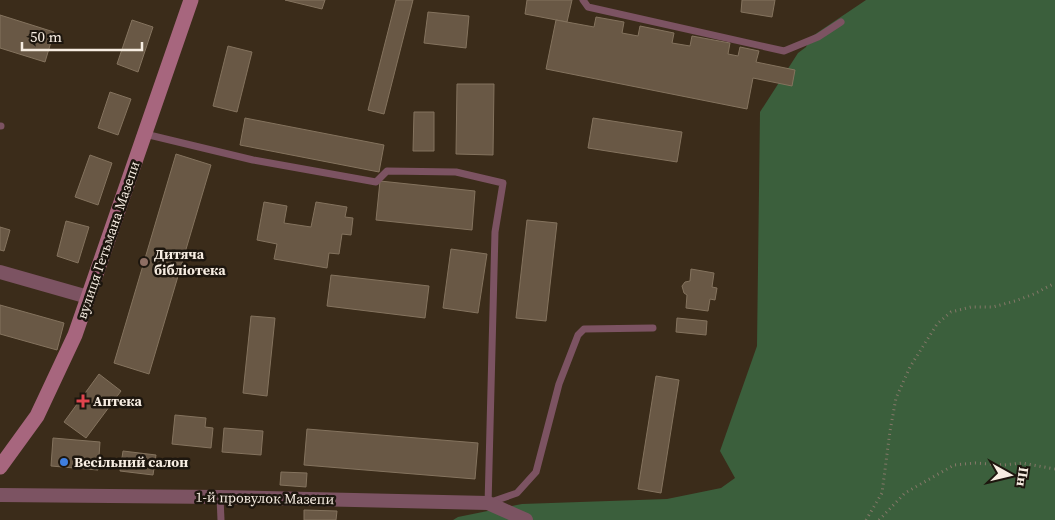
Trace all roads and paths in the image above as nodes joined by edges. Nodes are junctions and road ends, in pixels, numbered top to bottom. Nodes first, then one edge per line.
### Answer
1 (191, 0) edge
2 (583, 0) edge
3 (841, 22) dead end
4 (144, 134) junction
5 (0, 272) edge
6 (1055, 283) edge
7 (88, 297) junction
8 (653, 328) dead end
9 (0, 467) edge
10 (1055, 469) edge
11 (0, 495) edge
12 (220, 497) junction
13 (488, 505) junction
14 (221, 520) edge
15 (526, 520) edge
16 (866, 520) edge
17 (879, 520) edge

1 - 4 main road, вулиця Гетьмана Мазепи
2 - 3 lane
4 - 7 main road, вулиця Гетьмана Мазепи
4 - 13 lane
5 - 7 street
6 - 16 path
7 - 9 main road, вулиця Гетьмана Мазепи
8 - 13 lane
10 - 17 path
11 - 12 street, 1-й провулок Мазепи
12 - 13 street, 1-й провулок Мазепи
12 - 14 lane
13 - 15 street, 1-й провулок Мазепи

